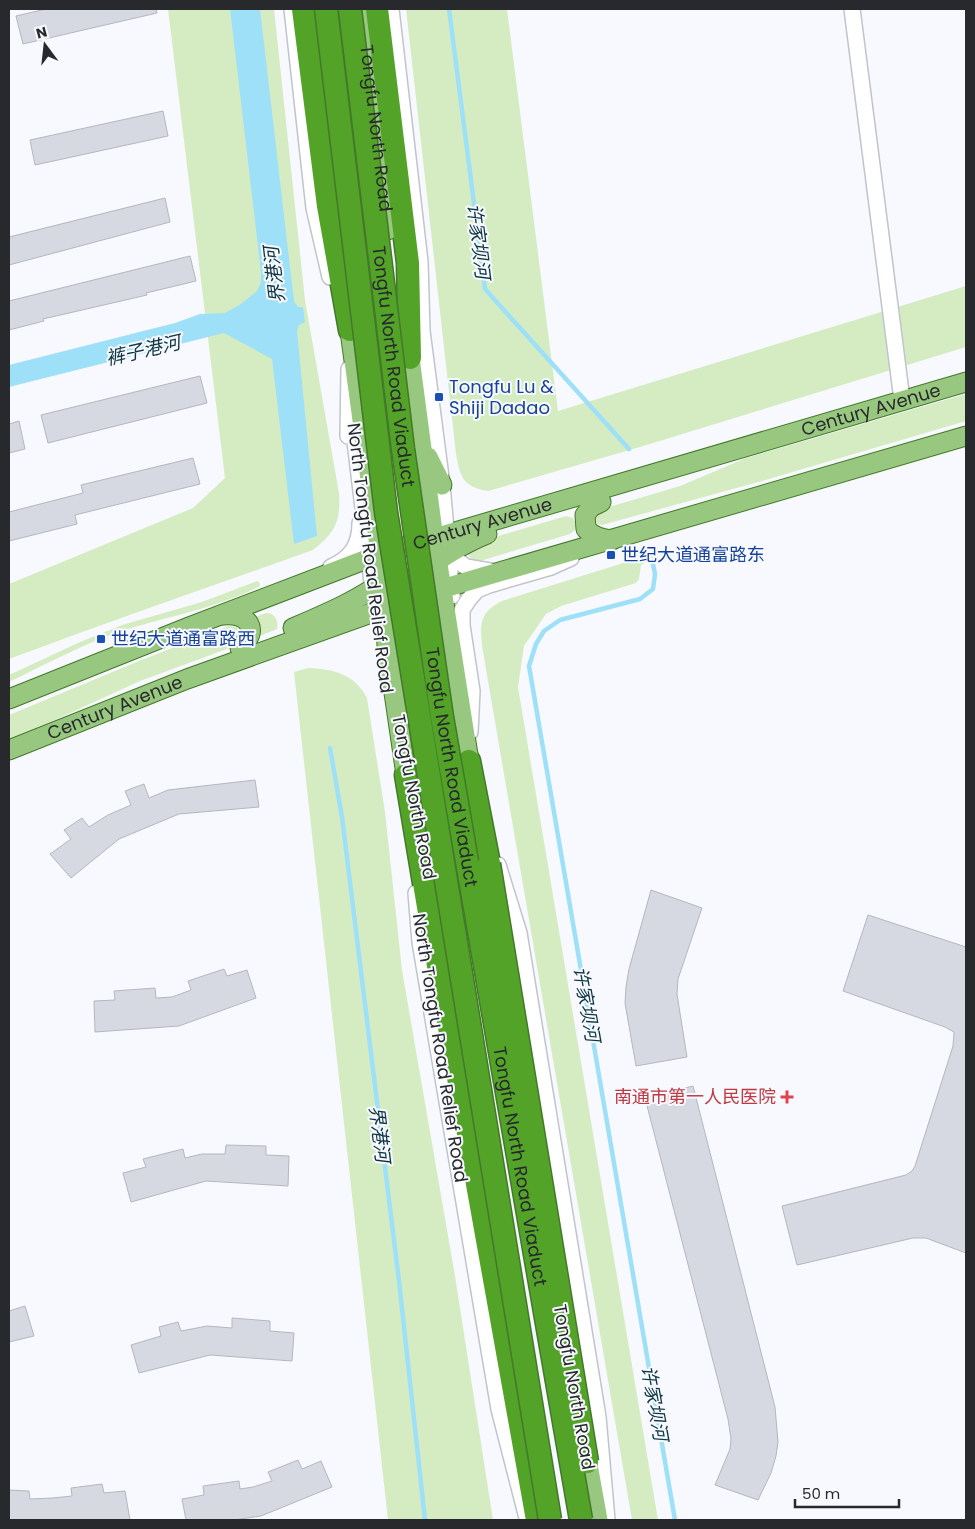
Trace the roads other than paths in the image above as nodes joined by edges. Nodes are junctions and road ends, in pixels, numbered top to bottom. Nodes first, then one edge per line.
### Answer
1 (292, 9) edge
2 (303, 9) edge
3 (316, 9) edge
4 (326, 9) edge
5 (350, 9) edge
6 (355, 9) edge
7 (362, 9) edge
8 (377, 9) edge
9 (391, 9) edge
10 (852, 9) edge
11 (350, 330) junction
12 (410, 358) junction
13 (966, 382) edge
14 (348, 385) junction
15 (902, 400) junction
16 (808, 428) junction
17 (428, 433) junction
18 (966, 436) edge
19 (428, 499) junction
20 (601, 502) junction
21 (360, 518) junction
22 (440, 537) junction
23 (605, 542) junction
24 (413, 545) junction
25 (375, 556) junction
26 (443, 558) junction
27 (498, 572) junction
28 (378, 586) junction
29 (446, 588) junction
30 (387, 607) junction
31 (217, 616) junction
32 (462, 625) junction
33 (188, 627) junction
34 (383, 646) junction
35 (240, 648) junction
36 (391, 697) junction
37 (9, 699) edge
38 (471, 716) junction
39 (58, 730) junction
40 (9, 750) edge
41 (469, 761) junction
42 (406, 775) junction
43 (492, 859) junction
44 (528, 1520) edge
45 (537, 1520) edge
46 (541, 1520) edge
47 (550, 1520) edge
48 (581, 1520) edge
49 (597, 1520) edge
50 (607, 1520) edge

1 - 14 street, North Tongfu Road Relief Road
2 - 11 highway
3 - 11 main road, Tongfu North Road
4 - 47 highway, Tongfu North Road Viaduct, bridge
5 - 48 highway, Tongfu North Road Viaduct, bridge
6 - 19 street
7 - 12 main road, Tongfu North Road
8 - 12 highway
9 - 17 street
10 - 15 street
11 - 14 street
11 - 25 main road, Tongfu North Road
12 - 17 main road, Tongfu North Road
13 - 15 main road, Century Avenue
14 - 21 street
14 - 25 street, North Tongfu Road Relief Road
15 - 16 main road, Century Avenue
16 - 20 main road
16 - 22 main road, Century Avenue
17 - 19 main road, Tongfu North Road
17 - 19 main road
18 - 23 main road, Century Avenue
19 - 22 main road, Tongfu North Road
19 - 22 street
19 - 24 main road
20 - 23 main road
20 - 26 main road
21 - 25 street
21 - 33 street
22 - 24 main road, Century Avenue
22 - 26 main road, Tongfu North Road
23 - 27 main road, Century Avenue
23 - 32 street
24 - 25 main road, Century Avenue
24 - 28 main road
25 - 28 main road, Tongfu North Road
25 - 31 main road, Century Avenue
26 - 27 street
26 - 29 main road, Tongfu North Road
26 - 30 main road
27 - 29 main road, Century Avenue
28 - 30 main road, Tongfu North Road
28 - 35 main road
29 - 30 main road, Century Avenue
29 - 32 street
29 - 38 street
29 - 41 main road, Tongfu North Road
30 - 34 main road, Tongfu North Road
30 - 39 main road, Century Avenue
31 - 33 main road, Century Avenue
31 - 35 main road
32 - 38 street
33 - 37 main road, Century Avenue
34 - 36 main road, Tongfu North Road
34 - 36 main road
35 - 39 main road
36 - 42 main road, Tongfu North Road
36 - 44 street, North Tongfu Road Relief Road
38 - 41 street
38 - 43 street
39 - 40 main road, Century Avenue
41 - 43 highway
41 - 49 main road, Tongfu North Road
42 - 45 highway
42 - 46 main road, Tongfu North Road
43 - 49 highway, bridge
43 - 50 street

